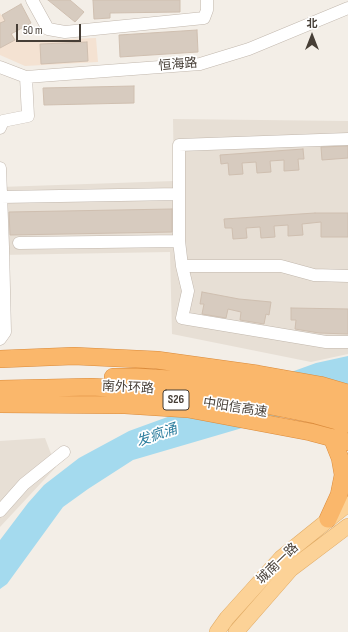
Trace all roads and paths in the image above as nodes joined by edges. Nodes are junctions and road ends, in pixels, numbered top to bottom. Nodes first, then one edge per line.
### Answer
1 (32, 0) edge
2 (207, 0) edge
3 (348, 8) edge
4 (0, 67) edge
5 (26, 77) junction
6 (0, 128) edge
7 (348, 139) edge
8 (0, 168) edge
9 (179, 194) junction
10 (1, 196) edge
11 (179, 241) junction
12 (19, 243) dead end
13 (182, 266) junction
14 (348, 276) edge
15 (0, 338) edge
16 (348, 342) edge
17 (0, 359) edge
18 (0, 368) edge
19 (0, 379) edge
20 (0, 389) edge
21 (348, 393) edge
22 (0, 399) edge
23 (348, 402) edge
24 (0, 404) edge
25 (348, 408) edge
26 (348, 424) edge
27 (348, 433) edge
28 (343, 439) edge
29 (64, 452) dead end
30 (348, 504) edge
31 (0, 511) edge
32 (328, 520) junction
33 (348, 526) edge
34 (281, 558) junction
35 (292, 569) junction
36 (217, 632) edge
37 (236, 632) edge

1 - 2 street
3 - 5 street, 恒海路
4 - 5 street, 恒海路
5 - 6 street
7 - 9 street
8 - 10 street
9 - 10 street
9 - 11 street
10 - 15 street
11 - 12 street
11 - 13 street
13 - 14 street
13 - 16 street
17 - 21 highway
18 - 23 highway, 南外环路
19 - 25 highway, 中阳信高速 / S26
20 - 26 highway, 南外环路
22 - 27 highway, 中阳信高速 / S26
24 - 28 highway
28 - 32 highway
29 - 31 street
30 - 32 main road, 城南一路
32 - 34 main road, 城南一路
33 - 35 main road, 城南一路
34 - 35 main road
34 - 36 main road, 城南一路
35 - 37 main road, 城南一路

